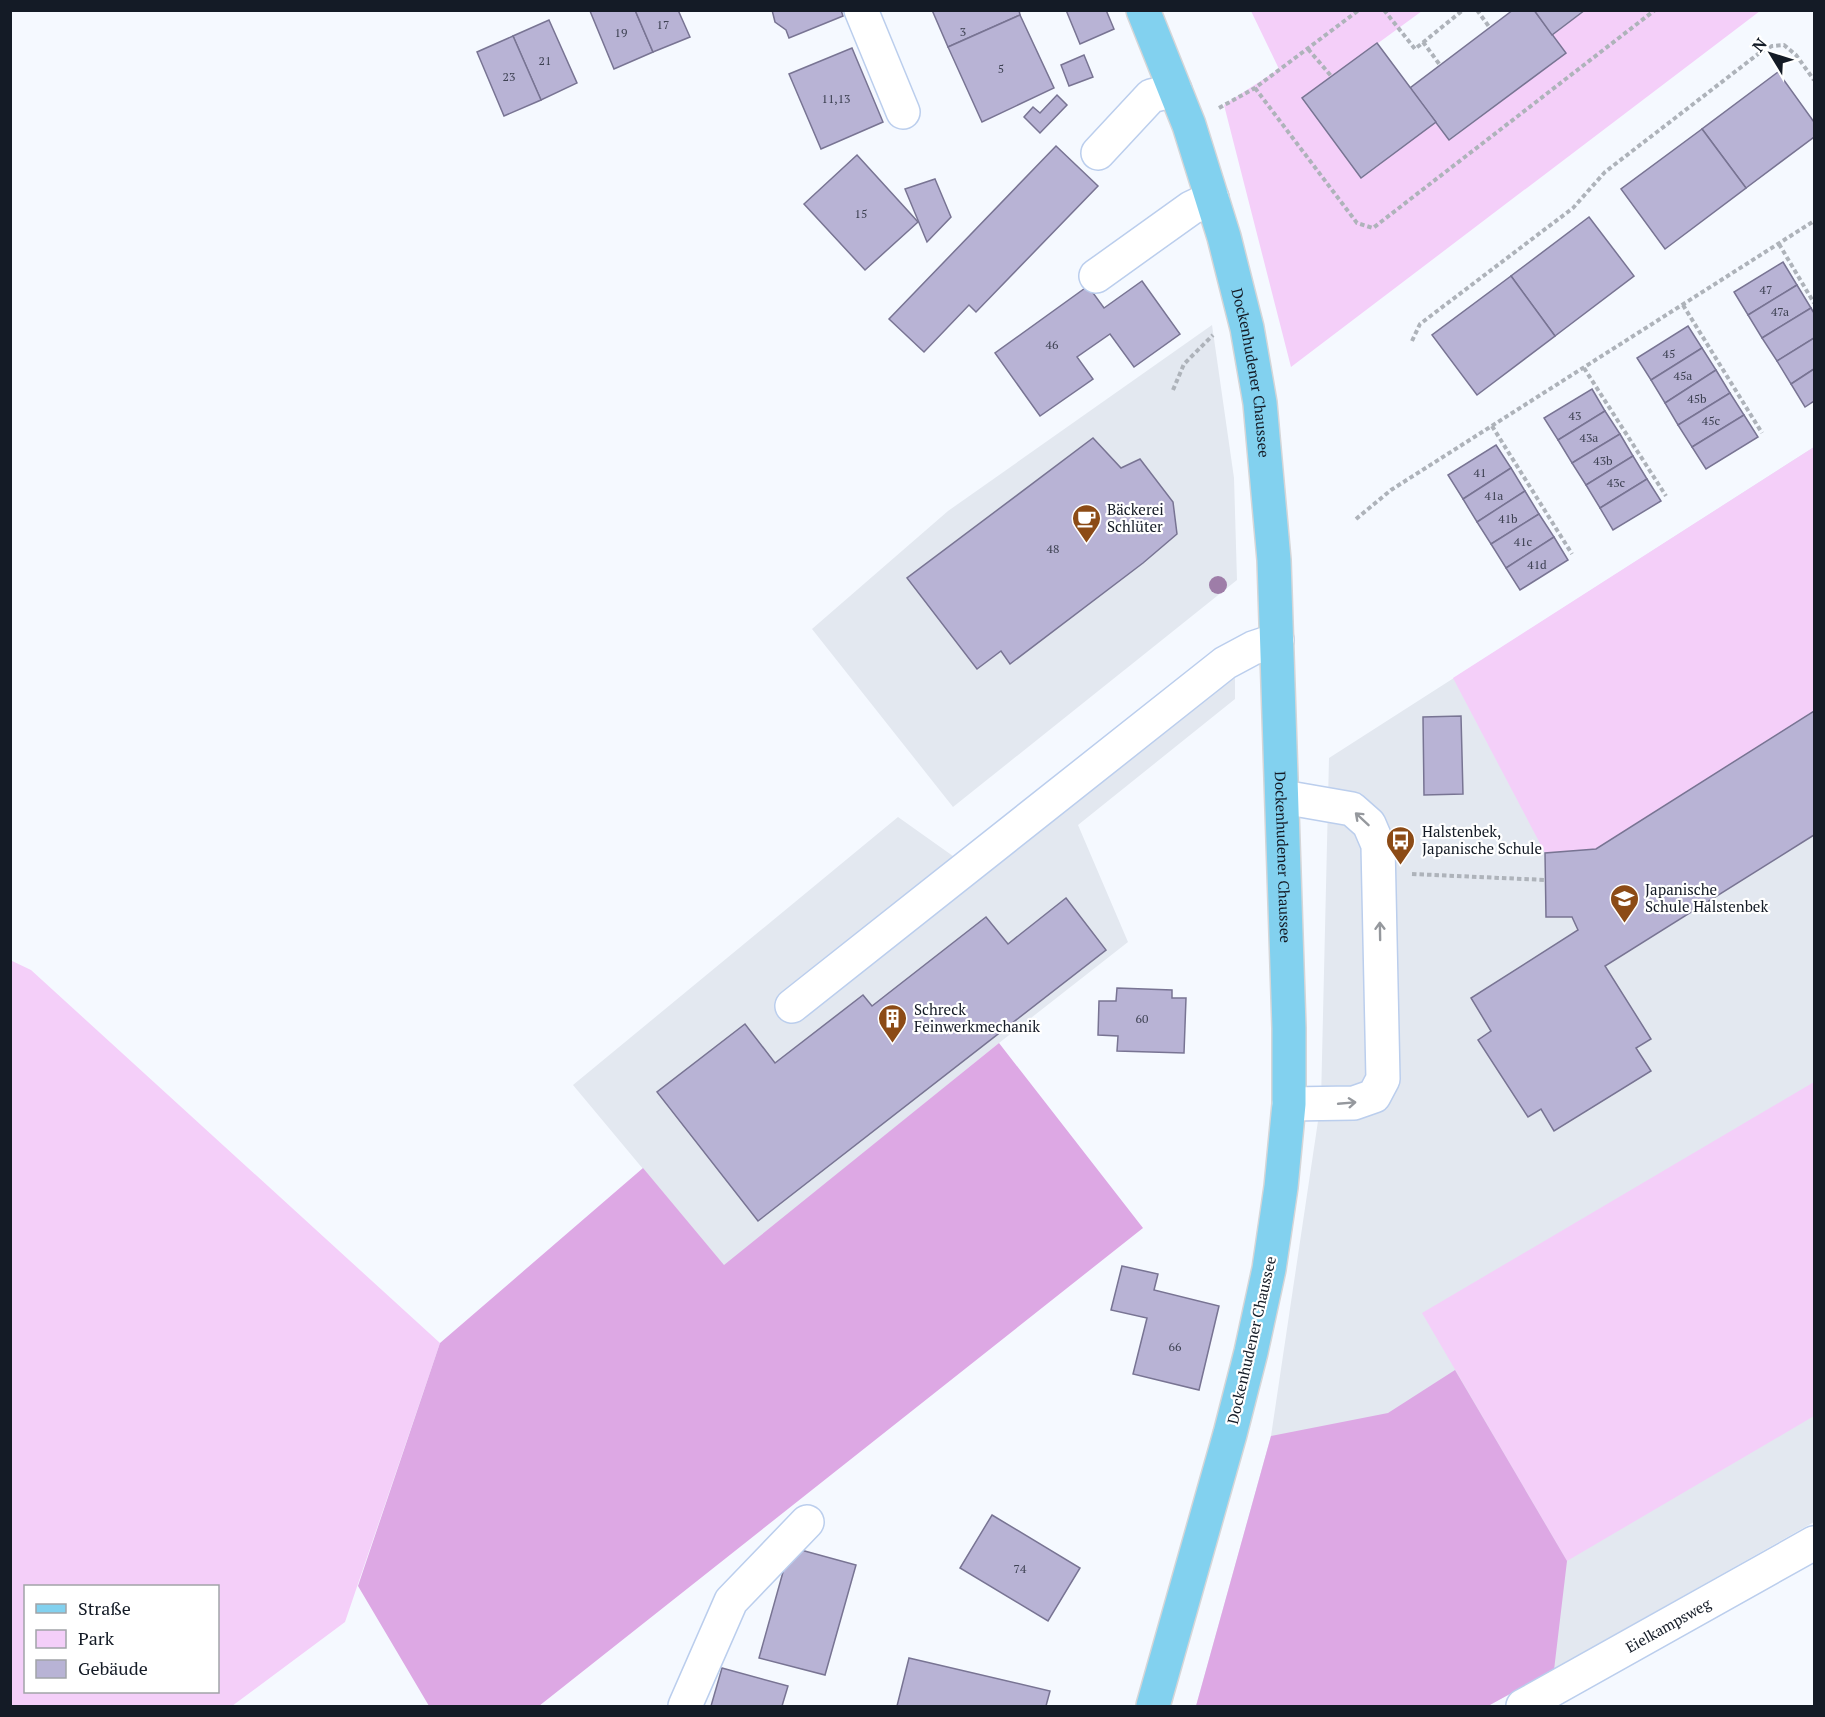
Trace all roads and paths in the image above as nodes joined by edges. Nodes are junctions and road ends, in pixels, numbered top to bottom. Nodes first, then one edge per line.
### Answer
1 (861, 10) edge
2 (1143, 10) edge
3 (1359, 10) edge
4 (1384, 10) edge
5 (1463, 10) edge
6 (1477, 10) edge
7 (1655, 10) edge
8 (1490, 28) dead end
9 (1423, 42) junction
10 (1308, 49) junction
11 (1440, 65) dead end
12 (1332, 76) dead end
13 (1815, 80) edge
14 (1255, 88) junction
15 (1175, 90) junction
16 (903, 112) dead end
17 (1189, 125) junction
18 (1098, 153) dead end
19 (1212, 198) junction
20 (1815, 221) edge
21 (1779, 244) junction
22 (1096, 276) dead end
23 (1815, 303) edge
24 (1683, 305) junction
25 (1218, 331) dead end
26 (1412, 341) dead end
27 (1584, 368) junction
28 (1173, 390) dead end
29 (1492, 426) junction
30 (1762, 432) dead end
31 (1666, 496) dead end
32 (1356, 519) dead end
33 (1572, 554) dead end
34 (1277, 640) junction
35 (1283, 797) junction
36 (1378, 872) junction
37 (1546, 880) dead end
38 (792, 1006) dead end
39 (1289, 1104) junction
40 (807, 1522) dead end
41 (1815, 1543) edge
42 (685, 1707) edge
43 (1153, 1707) edge
44 (1523, 1707) edge

1 - 16 street
2 - 15 main road, Dockenhudener Chaussee
3 - 10 path
4 - 9 path
5 - 9 path
6 - 8 path
7 - 14 path
9 - 11 path
10 - 12 path
10 - 14 path
13 - 26 path
14 - 17 path
15 - 17 main road, Dockenhudener Chaussee
15 - 18 street
17 - 19 main road, Dockenhudener Chaussee
19 - 22 street
19 - 34 main road, Dockenhudener Chaussee
20 - 21 path
21 - 23 path
21 - 24 path
24 - 27 path
24 - 30 path
25 - 28 path
27 - 29 path
27 - 31 path
29 - 32 path
29 - 33 path
34 - 35 main road, Dockenhudener Chaussee
34 - 38 street
36 -> 35 street
35 - 39 main road, Dockenhudener Chaussee
36 - 37 path
39 -> 36 street
39 - 43 main road, Dockenhudener Chaussee
40 - 42 street
41 - 44 street, Eielkampsweg

